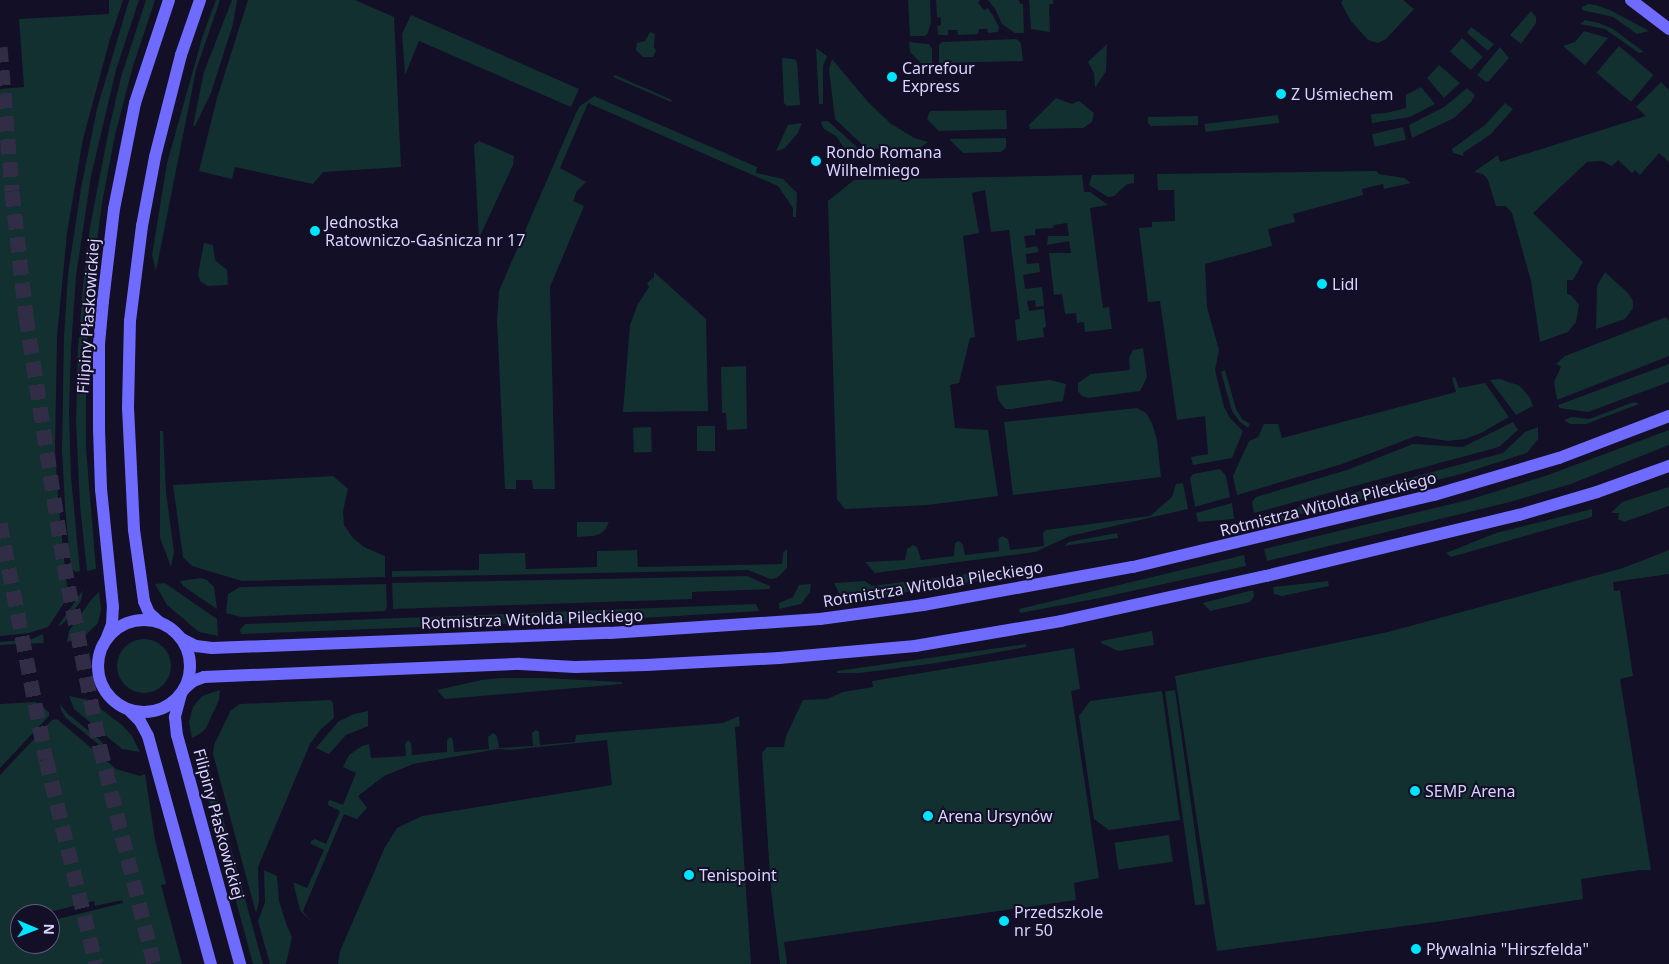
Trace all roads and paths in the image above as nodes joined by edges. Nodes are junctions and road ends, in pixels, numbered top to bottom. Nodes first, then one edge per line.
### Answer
1 (169, 0) edge
2 (200, 0) edge
3 (1631, 0) edge
4 (1669, 29) edge
5 (1669, 416) edge
6 (1669, 466) edge
7 (159, 622) junction
8 (182, 639) junction
9 (106, 640) junction
10 (182, 691) junction
11 (128, 710) junction
12 (211, 964) edge
13 (240, 964) edge

1 - 9 main road, Filipiny Płaskowickiej
2 - 7 main road
3 - 4 main road
5 - 8 main road, Rotmistrza Witolda Pileckiego
6 - 10 main road
7 - 8 main road
7 - 9 main road
8 - 10 main road
9 - 11 main road
10 - 11 main road
10 - 13 main road, Filipiny Płaskowickiej
11 - 12 main road

